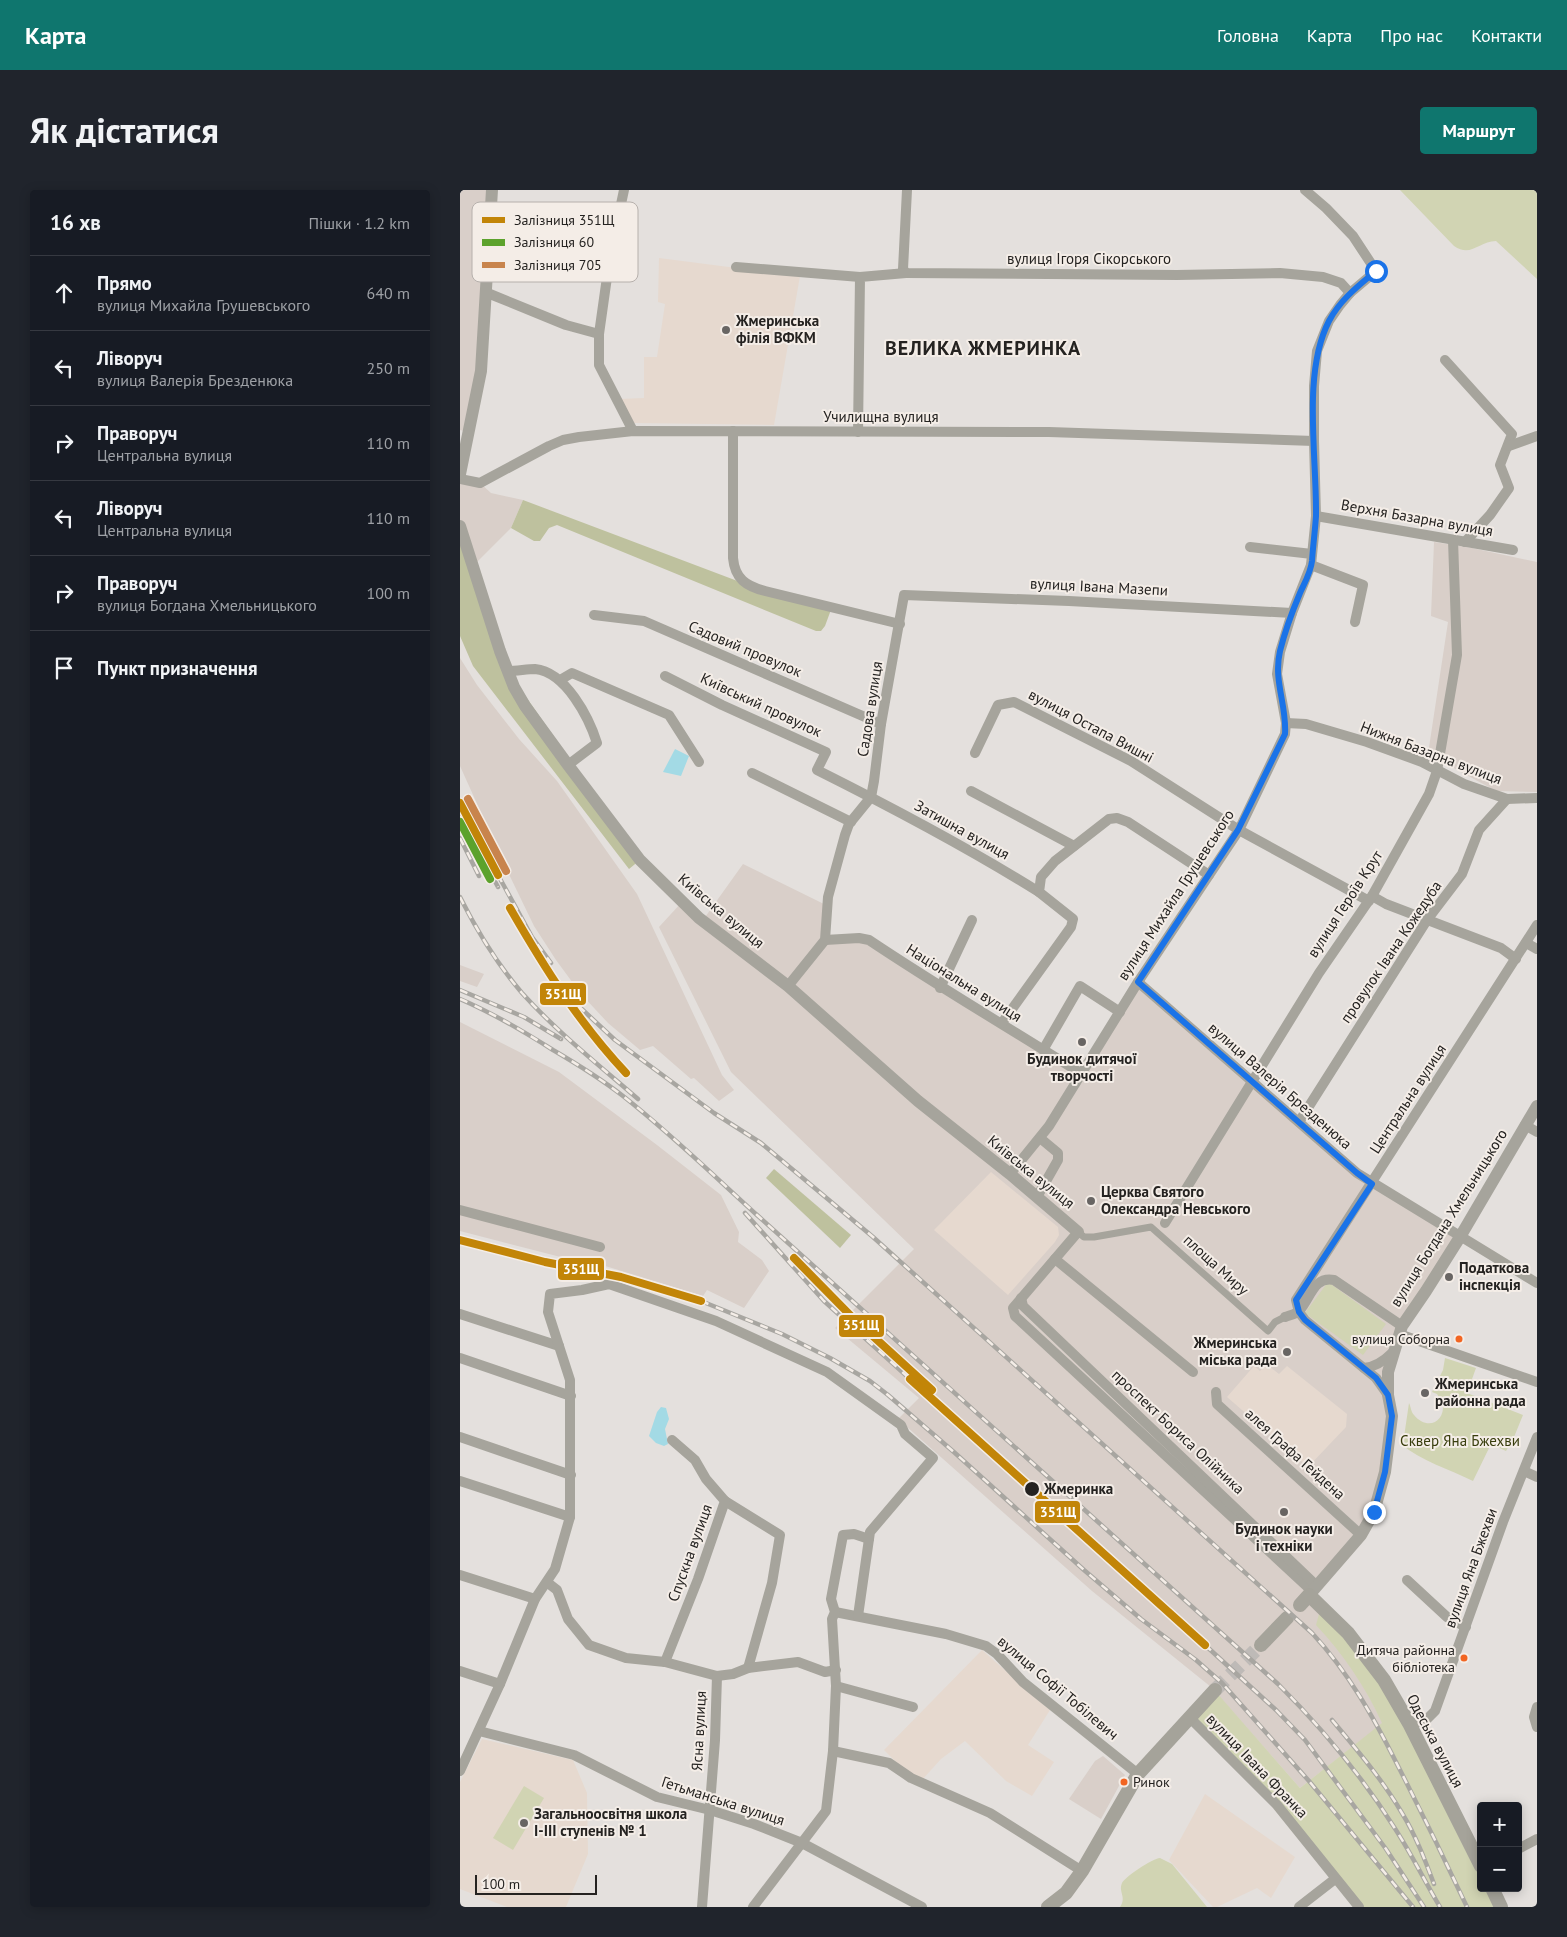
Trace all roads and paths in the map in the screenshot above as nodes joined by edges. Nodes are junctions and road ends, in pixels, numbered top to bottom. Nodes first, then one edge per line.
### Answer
1 (907, 190) edge
2 (1305, 190) edge
3 (736, 267) dead end
4 (906, 273) junction
5 (860, 277) junction
6 (486, 282) edge
7 (606, 282) edge
8 (485, 292) junction
9 (1350, 293) junction
10 (599, 334) junction
11 (1445, 360) dead end
12 (633, 431) junction
13 (733, 431) junction
14 (858, 432) junction
15 (1537, 436) edge
16 (1314, 440) junction
17 (1509, 446) junction
18 (460, 474) edge
19 (460, 479) edge
20 (1316, 516) junction
21 (460, 526) edge
22 (1453, 540) junction
23 (1465, 542) junction
24 (1250, 547) dead end
25 (1513, 550) dead end
26 (1312, 560) junction
27 (904, 595) joint
28 (1292, 613) junction
29 (594, 615) dead end
30 (1355, 622) dead end
31 (900, 624) junction
32 (508, 671) junction
33 (665, 676) dead end
34 (560, 680) junction
35 (1286, 723) junction
36 (881, 724) junction
37 (975, 753) dead end
38 (699, 762) dead end
39 (568, 765) junction
40 (1437, 771) junction
41 (752, 773) dead end
42 (971, 791) dead end
43 (871, 797) junction
44 (1507, 798) junction
45 (1537, 798) edge
46 (851, 822) junction
47 (1238, 830) junction
48 (1074, 846) junction
49 (1209, 875) junction
50 (1039, 892) junction
51 (1371, 898) junction
52 (972, 920) dead end
53 (1427, 920) junction
54 (1537, 925) edge
55 (825, 940) junction
56 (1526, 943) junction
57 (1537, 950) edge
58 (1516, 959) junction
59 (1138, 982) junction
60 (788, 986) junction
61 (940, 988) junction
62 (1120, 1012) junction
63 (1002, 1023) junction
64 (1044, 1050) junction
65 (1082, 1074) junction
66 (1252, 1081) junction
67 (1537, 1106) edge
68 (1299, 1122) junction
69 (1525, 1125) junction
70 (1537, 1132) edge
71 (1040, 1138) junction
72 (1010, 1174) junction
73 (1372, 1184) junction
74 (1037, 1197) junction
75 (460, 1210) edge
76 (1165, 1223) dead end
77 (1078, 1232) junction
78 (1460, 1237) junction
79 (600, 1247) dead end
80 (1055, 1258) junction
81 (1537, 1283) edge
82 (1021, 1298) junction
83 (1299, 1312) junction
84 (460, 1314) edge
85 (1285, 1317) joint
86 (1400, 1330) junction
87 (559, 1346) junction
88 (1392, 1353) junction
89 (460, 1358) edge
90 (1364, 1368) junction
91 (1192, 1372) dead end
92 (1537, 1382) edge
93 (1216, 1392) dead end
94 (1388, 1395) junction
95 (571, 1396) junction
96 (460, 1437) edge
97 (1537, 1438) edge
98 (672, 1440) dead end
99 (1524, 1471) junction
100 (571, 1474) junction
101 (1537, 1478) edge
102 (460, 1481) edge
103 (725, 1501) junction
104 (570, 1517) junction
105 (1361, 1535) junction
106 (869, 1539) junction
107 (460, 1575) edge
108 (1408, 1580) dead end
109 (548, 1583) junction
110 (1310, 1594) junction
111 (536, 1600) junction
112 (835, 1612) junction
113 (858, 1616) junction
114 (1287, 1618) dead end
115 (1466, 1627) junction
116 (1261, 1645) tunnel mouth
117 (665, 1662) junction
118 (748, 1668) junction
119 (836, 1670) junction
120 (460, 1671) edge
121 (717, 1676) junction
122 (500, 1684) junction
123 (836, 1686) junction
124 (1214, 1690) tunnel mouth
125 (913, 1707) dead end
126 (1537, 1707) edge
127 (1189, 1717) junction
128 (1410, 1725) junction
129 (1537, 1727) edge
130 (479, 1731) junction
131 (832, 1751) junction
132 (460, 1771) edge
133 (1138, 1774) junction
134 (710, 1810) junction
135 (1537, 1839) edge
136 (802, 1843) junction
137 (1522, 1847) edge
138 (1477, 1858) edge
139 (1082, 1871) junction
140 (1335, 1878) junction
141 (1494, 1892) edge
142 (702, 1907) edge
143 (753, 1907) edge
144 (922, 1907) edge
145 (1048, 1907) edge
146 (1299, 1907) edge
147 (1358, 1907) edge
148 (1501, 1907) edge

1 - 4 street
2 - 9 street, вулиця Михайла Грушевського
3 - 5 street, вулиця Ігоря Сікорського
4 - 5 street, вулиця Ігоря Сікорського
4 - 9 street, вулиця Ігоря Сікорського
5 - 14 street
6 - 8 street
7 - 10 street
8 - 10 street
8 - 18 street
9 - 16 street, вулиця Михайла Грушевського
10 - 12 street
11 - 17 street
12 - 13 street, Училищна вулиця
12 - 19 street, Училищна вулиця
13 - 14 street, Училищна вулиця
13 - 31 street
14 - 16 street, Училищна вулиця
15 - 17 street
16 - 20 street, вулиця Михайла Грушевського
17 - 23 street
20 - 22 street, Верхня Базарна вулиця
20 - 26 street, вулиця Михайла Грушевського
21 - 32 street, Київська вулиця
22 - 23 street, Верхня Базарна вулиця
22 - 40 street, вулиця Героїв Крут
23 - 25 street, Верхня Базарна вулиця
24 - 26 street
26 - 28 street, вулиця Михайла Грушевського
26 - 30 street
27 - 28 street, вулиця Івана Мазепи
27 - 31 street, Садова вулиця
28 - 35 street, вулиця Михайла Грушевського
29 - 36 street, Садовий провулок
31 - 36 street, Садова вулиця
32 - 34 street
32 - 39 street, Київська вулиця
33 - 43 street, Київський провулок
34 - 38 street
34 - 39 street
35 - 40 street, Нижня Базарна вулиця
35 - 47 street, вулиця Михайла Грушевського
36 - 43 street, Садова вулиця
37 - 47 street, вулиця Остапа Вишні
39 - 60 street, Київська вулиця
40 - 44 street, Нижня Базарна вулиця
40 - 51 street, вулиця Героїв Крут
41 - 46 street
42 - 48 street
43 - 46 street, Садова вулиця
43 - 50 street, Затишна вулиця
44 - 45 street, Нижня Базарна вулиця
44 - 53 street, провулок Івана Кожедуба
46 - 55 street, Садова вулиця
47 - 49 street, вулиця Михайла Грушевського
47 - 51 street
48 - 49 street
48 - 50 street
49 - 59 street, вулиця Михайла Грушевського
50 - 63 street, Затишна вулиця
51 - 53 street
51 - 66 street, вулиця Героїв Крут
52 - 61 street
53 - 58 street
53 - 68 street, провулок Івана Кожедуба
54 - 56 street, Центральна вулиця
55 - 60 street
55 - 61 street, Національна вулиця
56 - 57 street
56 - 58 street, Центральна вулиця
58 - 73 street, Центральна вулиця
59 - 62 street, вулиця Михайла Грушевського
59 - 66 street, вулиця Валерія Брезденюка
60 - 72 street, Київська вулиця
61 - 63 street, Національна вулиця
62 - 64 street
62 - 65 street, вулиця Михайла Грушевського
63 - 64 street, Національна вулиця
64 - 65 street, Національна вулиця
65 - 71 street, вулиця Михайла Грушевського
66 - 68 street, вулиця Валерія Брезденюка
66 - 76 street, вулиця Героїв Крут
67 - 69 street, вулиця Богдана Хмельницького
68 - 73 street, вулиця Валерія Брезденюка
69 - 70 street
69 - 78 street, вулиця Богдана Хмельницького
71 - 72 street, вулиця Михайла Грушевського
71 - 74 street
72 - 74 street, Київська вулиця
73 - 78 street, вулиця Валерія Брезденюка
73 - 83 street, Центральна вулиця
74 - 77 street, Київська вулиця
75 - 79 street
77 - 80 street
77 - 85 street, площа Миру
78 - 81 street, вулиця Валерія Брезденюка
78 - 86 street, вулиця Богдана Хмельницького
80 - 82 street
80 - 91 street
82 - 110 street, проспект Бориса Олійника
82 - 110 street, проспект Бориса Олійника
83 - 85 street, площа Миру
83 - 86 street
83 - 90 street
84 - 87 street
86 - 88 street, вулиця Богдана Хмельницького
86 - 92 street
87 - 95 street
87 - 106 street
88 - 90 street
88 - 94 street, вулиця Богдана Хмельницького
89 - 95 street
90 - 94 street
93 - 105 street, алея Графа Гейдена
94 - 105 street, вулиця Богдана Хмельницького
95 - 100 street
96 - 100 street
97 - 99 street, вулиця Яна Бжехви
98 - 103 street, Спускна вулиця
99 - 101 street
99 - 115 street, вулиця Яна Бжехви
100 - 104 street
102 - 104 street
103 - 117 street, Спускна вулиця
103 - 118 street
104 - 109 street
105 - 110 street, вулиця Богдана Хмельницького
106 - 112 street
106 - 113 street
107 - 111 street
108 - 115 street
109 - 111 street
109 - 117 street
110 - 128 main road, Одеська вулиця
111 - 122 street
112 - 113 street, вулиця Софії Тобілевич
112 - 119 street
113 - 133 street, вулиця Софії Тобілевич
114 - 116 main road
115 - 128 street, вулиця Яна Бжехви
117 - 121 street
118 - 119 street
118 - 121 street
119 - 123 street
120 - 122 street
121 - 134 street, Ясна вулиця
122 - 130 street
123 - 125 street
123 - 131 street
124 - 127 main road
126 - 129 street
127 - 133 main road
127 - 140 street, вулиця Івана Франка
128 - 138 main road, Одеська вулиця
130 - 132 street
130 - 134 street, Гетьманська вулиця
131 - 136 street
131 - 139 street
133 - 139 main road
134 - 136 street, Гетьманська вулиця
134 - 142 street, Ясна вулиця
135 - 137 street
136 - 143 street
136 - 144 street, Гетьманська вулиця
139 - 145 main road
140 - 146 street
140 - 147 street, вулиця Івана Франка
141 - 148 main road

